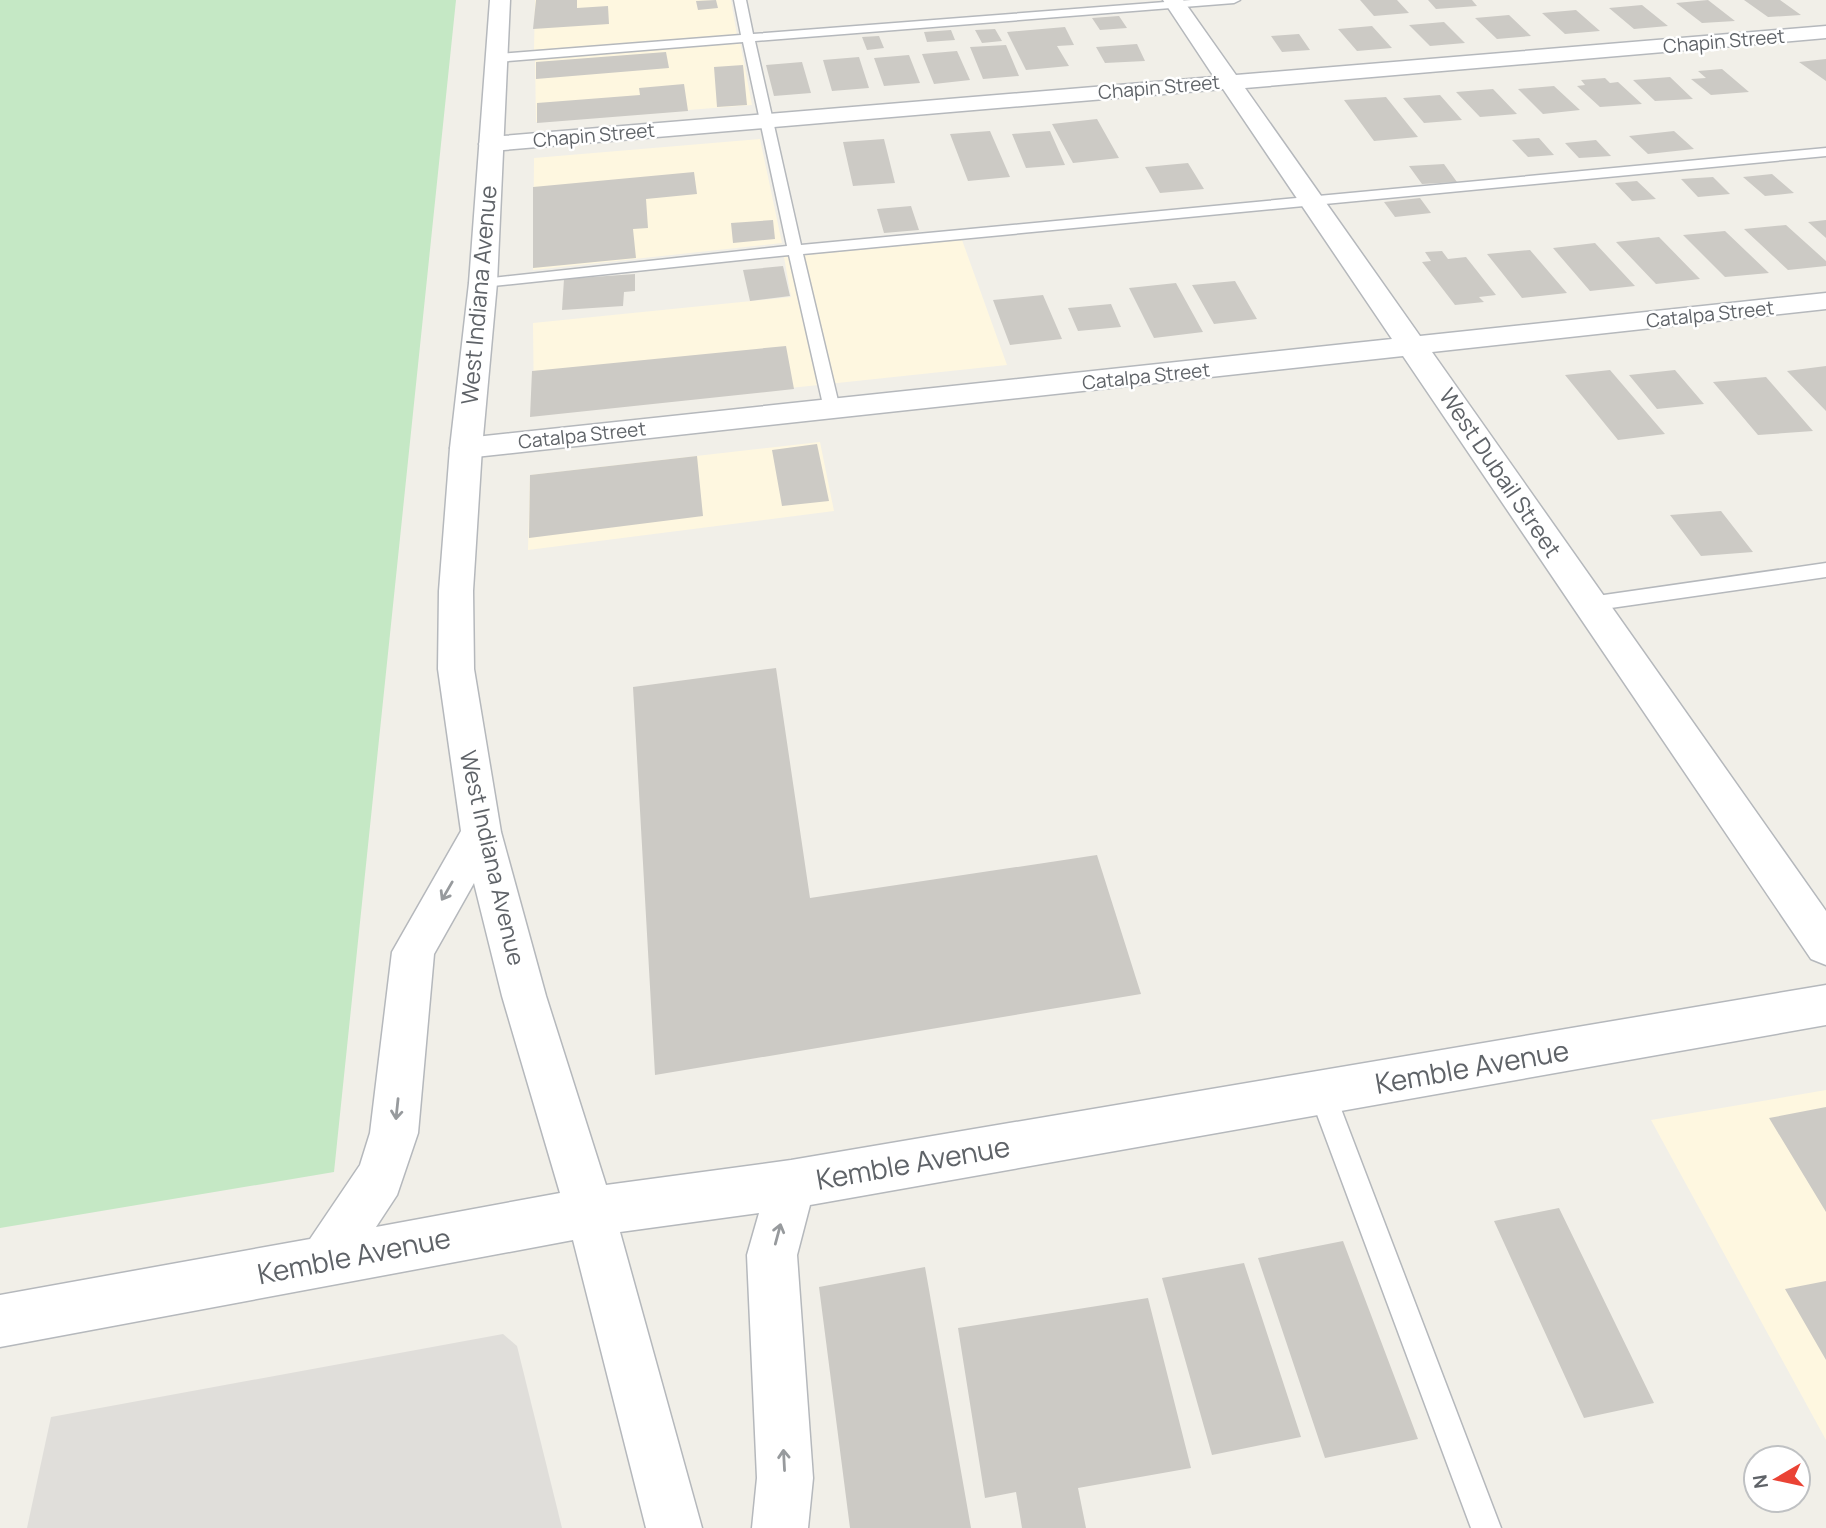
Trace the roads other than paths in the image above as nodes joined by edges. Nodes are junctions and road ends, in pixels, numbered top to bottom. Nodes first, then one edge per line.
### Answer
1 (500, 0) edge
2 (740, 0) edge
3 (1234, 0) edge
4 (1175, 2) edge
5 (1826, 32) edge
6 (747, 38) junction
7 (497, 58) junction
8 (1229, 81) junction
9 (765, 120) junction
10 (491, 144) junction
11 (1826, 152) edge
12 (1314, 202) junction
13 (795, 250) junction
14 (483, 283) junction
15 (1826, 301) edge
16 (1413, 346) junction
17 (832, 409) junction
18 (466, 448) junction
19 (1826, 570) edge
20 (1590, 604) junction
21 (481, 832) junction
22 (1826, 946) edge
23 (1826, 1005) edge
24 (1322, 1093) junction
25 (791, 1184) junction
26 (590, 1212) junction
27 (324, 1262) junction
28 (0, 1321) edge
29 (674, 1528) edge
30 (780, 1528) edge
31 (1486, 1528) edge

1 - 7 street, West Indiana Avenue
2 - 6 lane
3 - 4 lane
4 - 6 lane
4 - 8 street, West Dubail Street
5 - 8 street, Chapin Street
6 - 7 lane
6 - 9 lane
7 - 10 street, West Indiana Avenue
8 - 9 street, Chapin Street
8 - 12 street, West Dubail Street
9 - 10 street, Chapin Street
9 - 13 lane
10 - 14 street, West Indiana Avenue
11 - 12 lane
12 - 13 lane
12 - 16 street, West Dubail Street
13 - 14 lane
13 - 17 lane
14 - 18 street, West Indiana Avenue
15 - 16 street, Catalpa Street
16 - 17 street, Catalpa Street
16 - 20 street, West Dubail Street
17 - 18 street, Catalpa Street
18 - 21 street, West Indiana Avenue
19 - 20 lane
20 - 22 street, West Dubail Street
21 - 26 street, West Indiana Avenue
21 -> 27 street
23 - 24 street, Kemble Avenue
24 - 25 street, Kemble Avenue
24 - 31 lane
25 - 26 street, Kemble Avenue
30 -> 25 street
26 - 27 street, Kemble Avenue
26 - 29 street, West Indiana Avenue
27 - 28 street, Kemble Avenue

